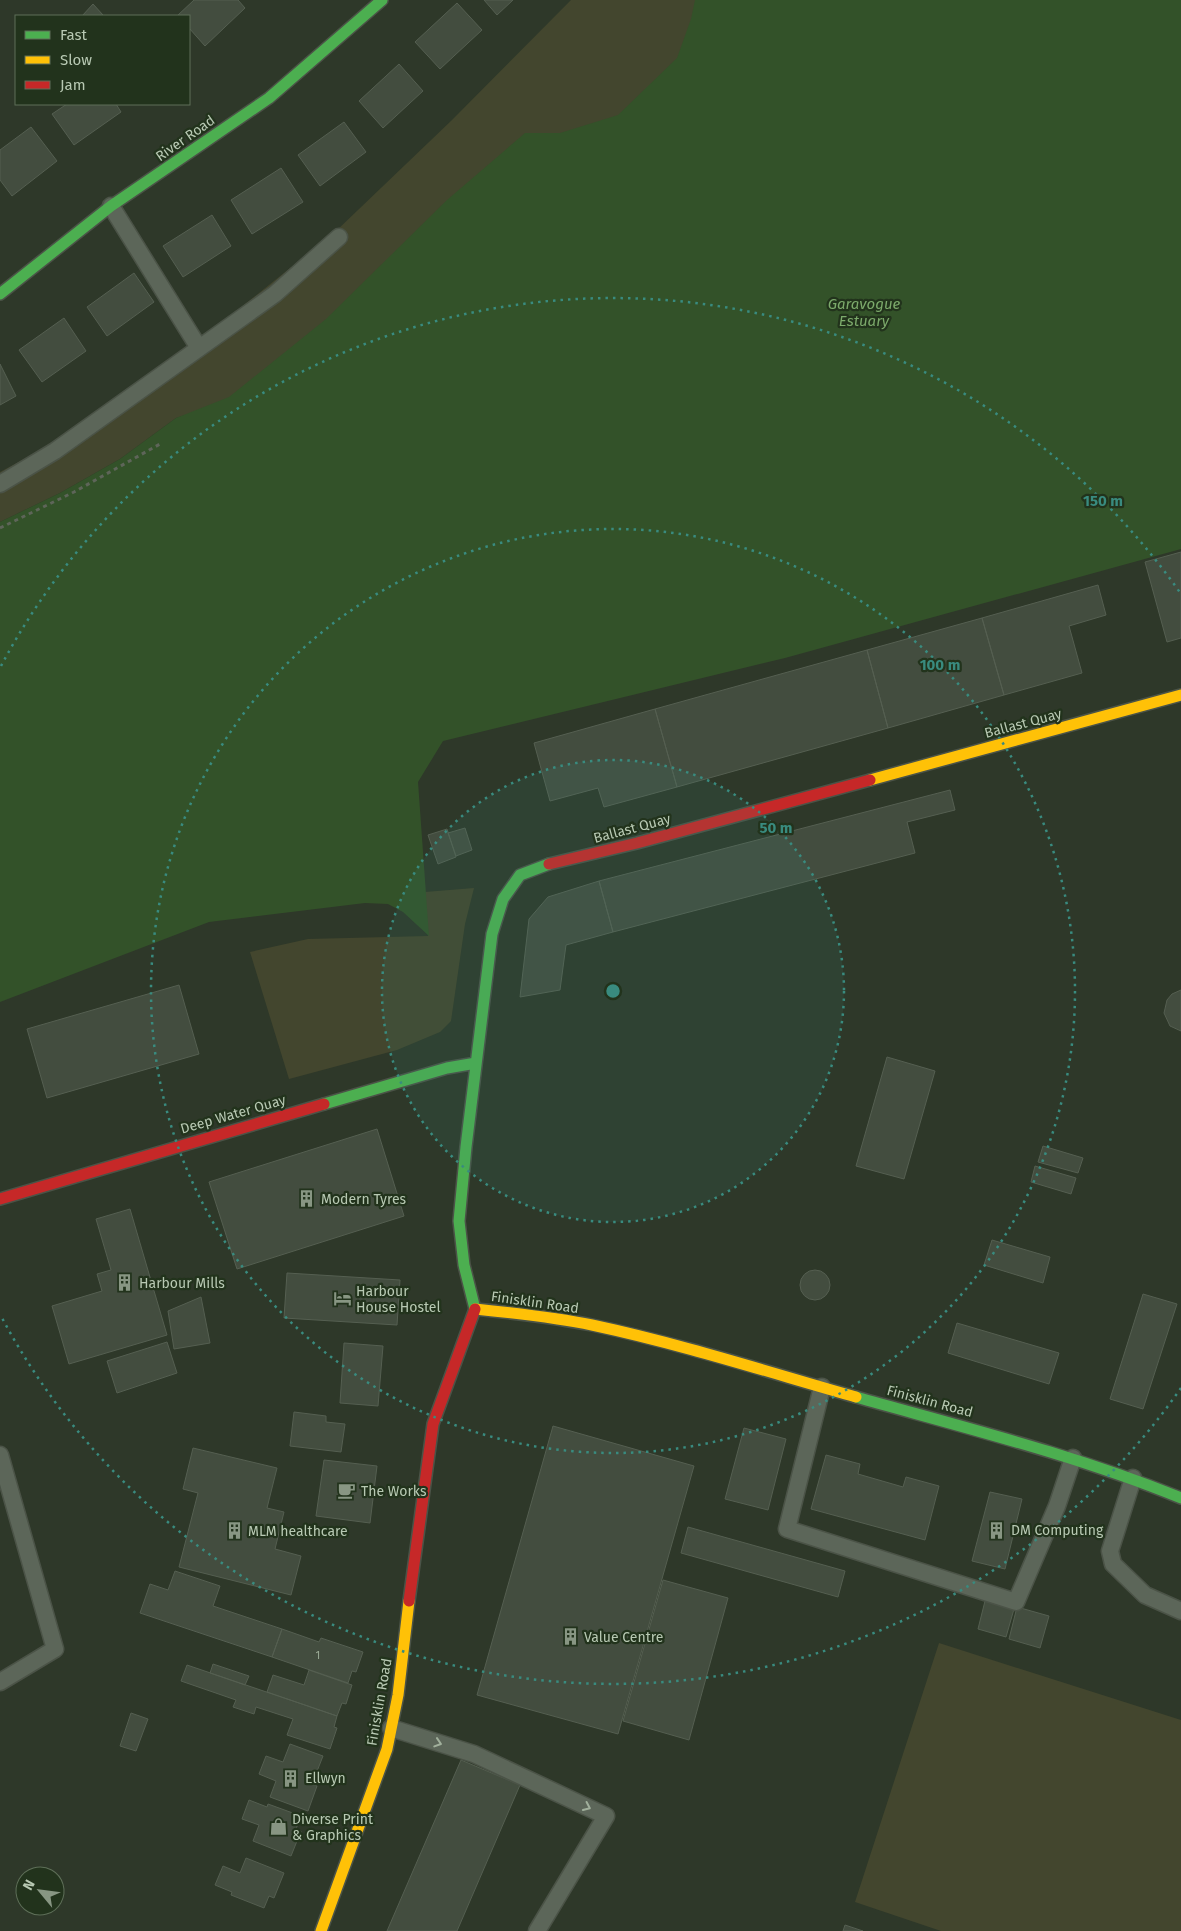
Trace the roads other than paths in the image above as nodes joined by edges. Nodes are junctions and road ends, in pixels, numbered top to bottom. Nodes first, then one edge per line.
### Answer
1 (382, 0) edge
2 (111, 206) junction
3 (339, 237) dead end
4 (0, 294) edge
5 (199, 348) junction
6 (0, 484) edge
7 (1181, 695) edge
8 (476, 1064) junction
9 (0, 1199) edge
10 (475, 1309) junction
11 (822, 1387) junction
12 (0, 1455) edge
13 (1073, 1458) junction
14 (1133, 1478) junction
15 (1181, 1498) edge
16 (1181, 1611) edge
17 (0, 1682) edge
18 (391, 1728) junction
19 (321, 1931) edge
20 (537, 1931) edge

1 - 2 street, River Road
2 - 4 street, River Road
2 - 5 lane
3 - 5 lane
5 - 6 lane
7 - 8 street, Ballast Quay
8 - 9 street, Deep Water Quay
8 - 10 street, Ballast Quay
10 - 11 street, Finisklin Road
10 - 18 street, Finisklin Road
11 - 13 street, Finisklin Road
11 - 13 lane
12 - 17 lane
13 - 14 street, Finisklin Road
14 - 15 street, Finisklin Road
14 - 16 lane
18 - 19 street, Finisklin Road
18 -> 20 lane

